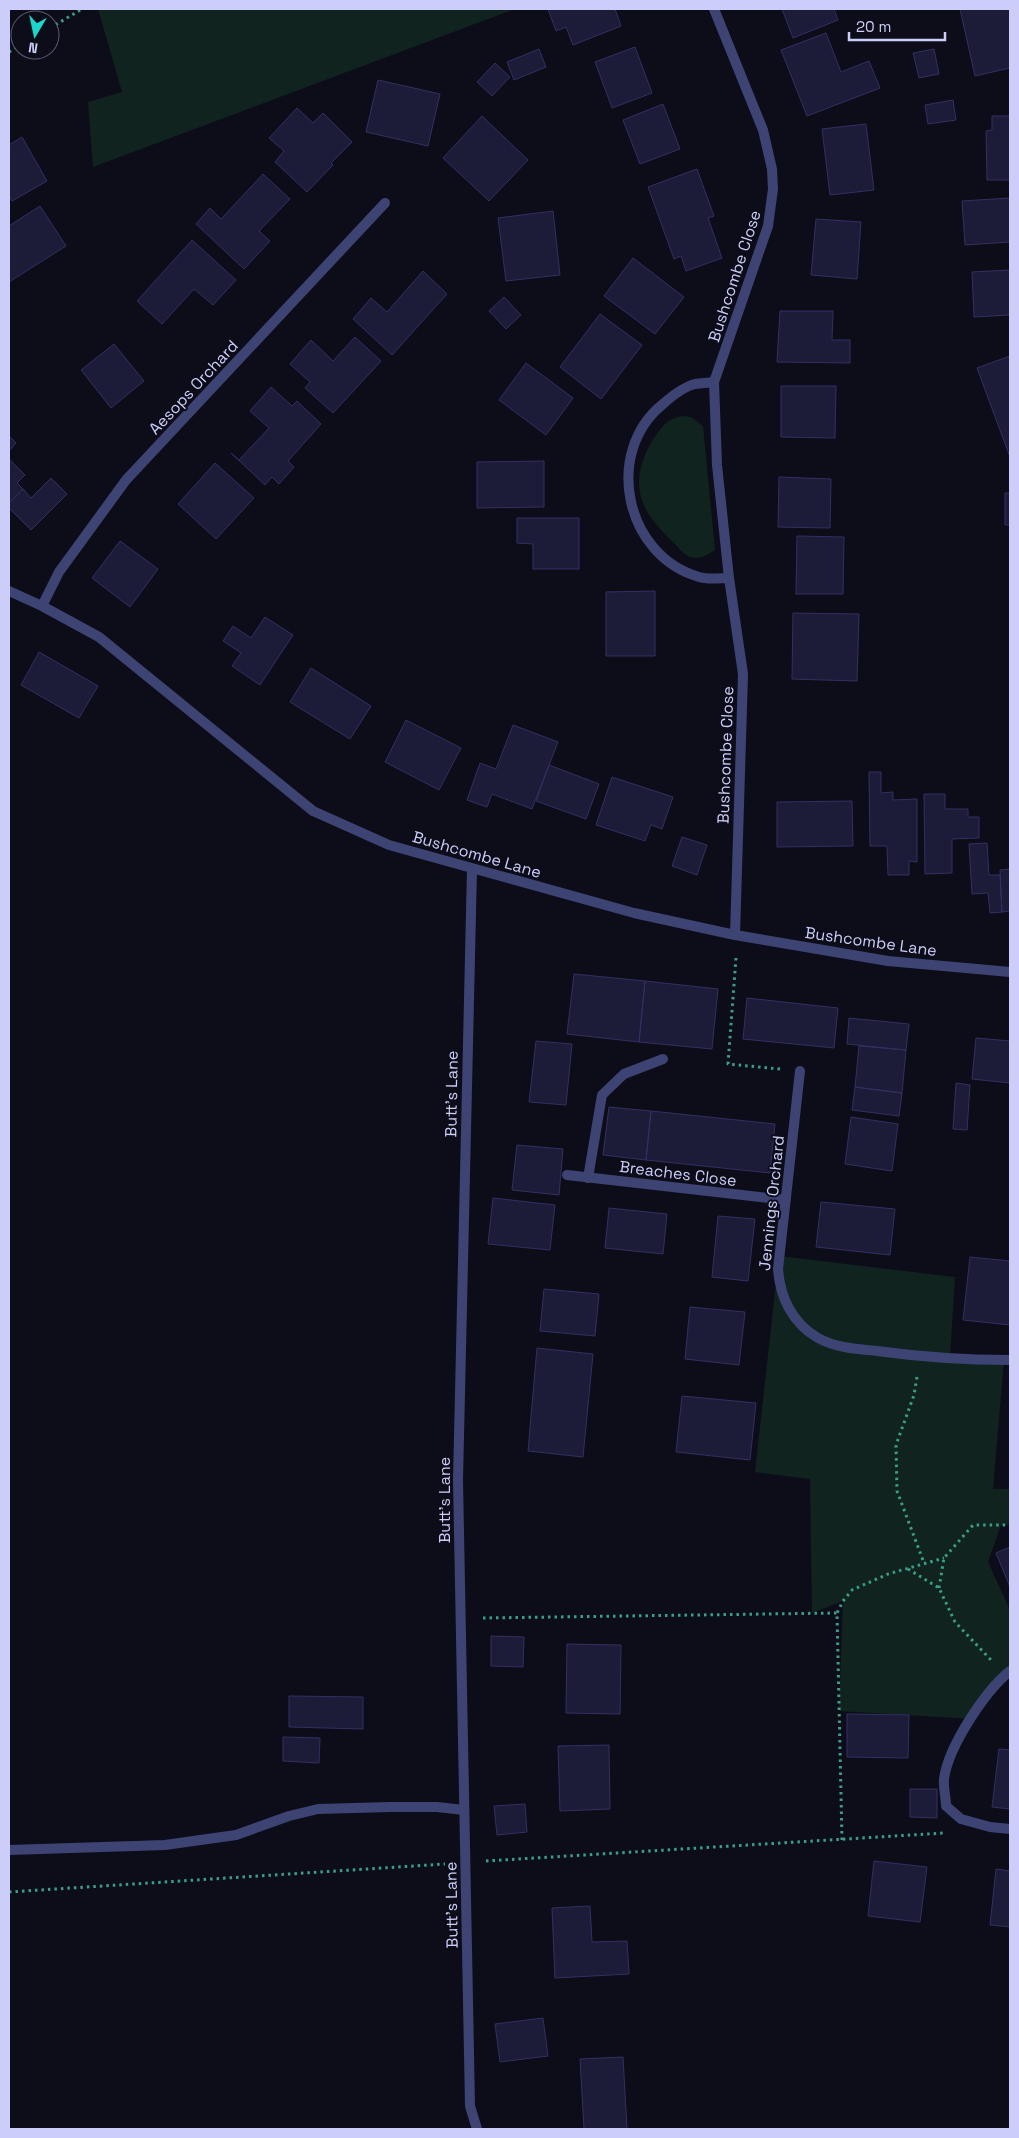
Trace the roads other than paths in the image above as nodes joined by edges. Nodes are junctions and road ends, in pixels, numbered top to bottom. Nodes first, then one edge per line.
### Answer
1 (714, 9) edge
2 (385, 203) dead end
3 (714, 382) junction
4 (729, 578) junction
5 (9, 591) edge
6 (42, 606) junction
7 (472, 869) junction
8 (735, 934) junction
9 (1010, 972) edge
10 (663, 1059) dead end
11 (800, 1071) road end
12 (567, 1175) dead end
13 (588, 1178) junction
14 (786, 1200) junction
15 (1010, 1360) edge
16 (1008, 1673) edge
17 (464, 1810) junction
18 (1010, 1829) edge
19 (9, 1850) edge
20 (477, 2129) edge

1 - 3 street, Bushcombe Close
2 - 6 street, Aesops Orchard
3 - 4 street, Bushcombe Close
3 - 4 street
4 - 8 street, Bushcombe Close
5 - 6 street, Bushcombe Lane
6 - 7 street, Bushcombe Lane
7 - 8 street, Bushcombe Lane
7 - 17 street, Butt's Lane
8 - 9 street, Bushcombe Lane
10 - 13 street
11 - 14 street, Jennings Orchard
12 - 13 street, Breaches Close
13 - 14 street, Breaches Close
14 - 15 street, Jennings Orchard
16 - 18 street
17 - 19 street
17 - 20 street, Butt's Lane

